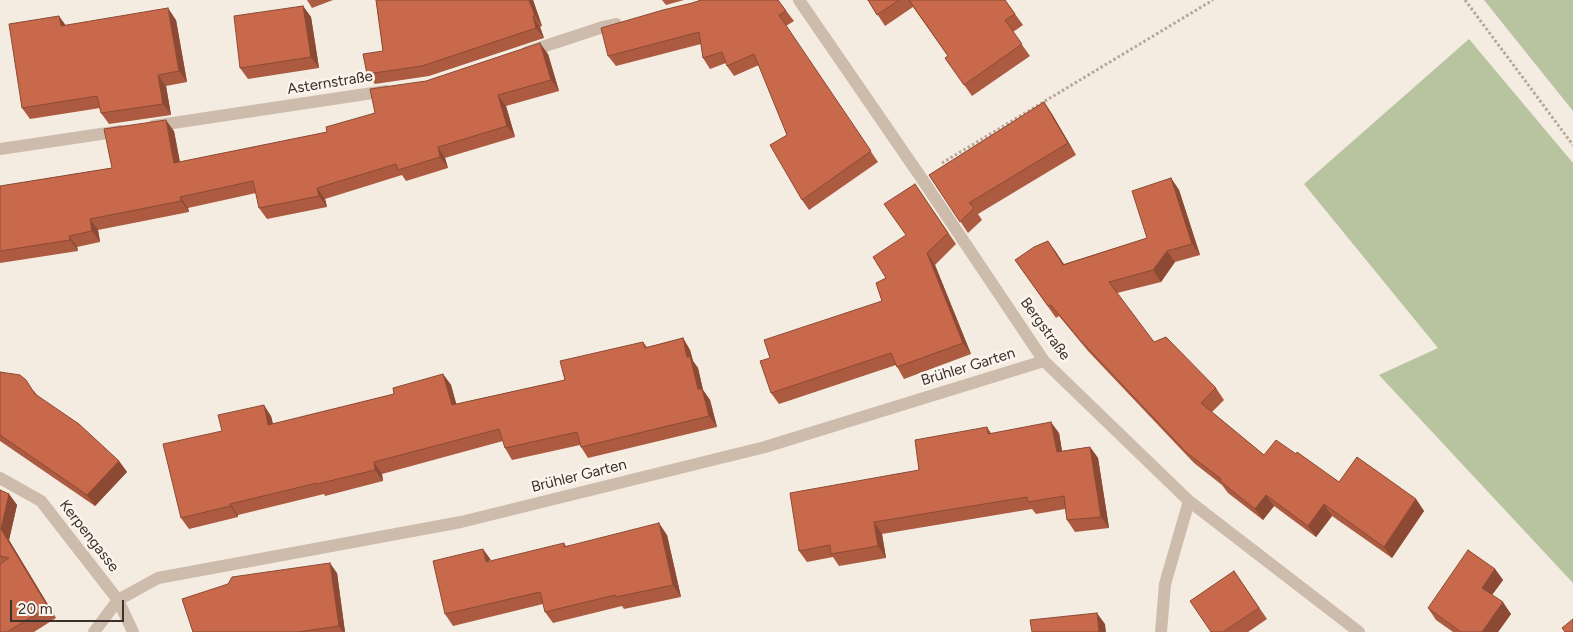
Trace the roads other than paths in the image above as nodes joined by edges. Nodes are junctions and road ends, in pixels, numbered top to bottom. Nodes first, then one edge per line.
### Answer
1 (799, 0) edge
2 (631, 21) edge
3 (512, 57) edge
4 (401, 89) edge
5 (0, 149) edge
6 (1044, 361) junction
7 (0, 478) edge
8 (1189, 501) junction
9 (118, 600) junction
10 (94, 632) edge
11 (132, 632) edge
12 (1161, 632) edge
13 (1359, 632) edge

1 - 6 street, Bergstraße
2 - 3 street
4 - 5 street, Asternstraße
6 - 8 street, Bergstraße
6 - 9 street, Brühler Garten
7 - 9 street, Kerpengasse
8 - 12 street
8 - 13 street, Bergstraße
9 - 10 street
9 - 11 street, Kerpengasse

